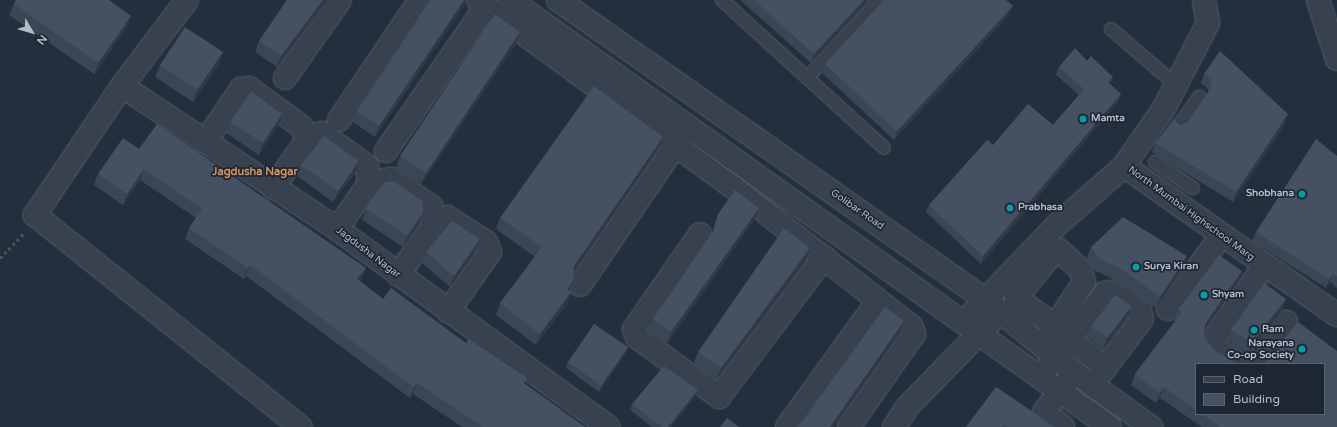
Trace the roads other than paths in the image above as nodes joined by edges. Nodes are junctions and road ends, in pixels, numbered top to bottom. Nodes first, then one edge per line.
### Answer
1 (187, 0) edge
2 (340, 0) edge
3 (420, 0) edge
4 (510, 0) edge
5 (558, 0) edge
6 (722, 0) edge
7 (879, 0) edge
8 (1204, 0) edge
9 (1318, 0) edge
10 (482, 3) edge
11 (1111, 29) dead end
12 (1337, 58) edge
13 (285, 78) dead end
14 (807, 78) junction
15 (1176, 85) junction
16 (122, 86) junction
17 (1199, 97) dead end
18 (339, 120) dead end
19 (1178, 127) edge
20 (307, 140) junction
21 (205, 142) junction
22 (676, 145) junction
23 (884, 148) dead end
24 (386, 151) dead end
25 (1124, 166) junction
26 (1143, 180) junction
27 (369, 184) junction
28 (273, 188) junction
29 (1193, 188) dead end
30 (432, 228) junction
31 (337, 229) junction
32 (700, 234) dead end
33 (1221, 236) junction
34 (824, 257) junction
35 (1264, 266) junction
36 (398, 275) junction
37 (580, 285) dead end
38 (878, 301) junction
39 (992, 306) junction
40 (1168, 309) dead end
41 (448, 312) junction
42 (1337, 315) edge
43 (1286, 322) dead end
44 (973, 327) junction
45 (1062, 333) junction
46 (1048, 352) junction
47 (1238, 363) edge
48 (1257, 363) edge
49 (1106, 367) junction
50 (1074, 372) junction
51 (1040, 377) junction
52 (1092, 385) junction
53 (1060, 391) junction
54 (1146, 426) edge
55 (301, 427) edge
56 (609, 427) edge
57 (787, 427) edge
58 (849, 427) edge
59 (894, 427) edge
60 (1063, 427) edge
61 (1110, 427) edge

1 - 16 street
2 - 13 street
3 - 18 street
4 - 44 street
5 - 39 street, Golibar Road
6 - 14 lane
7 - 14 lane
8 - 15 street
9 - 12 street
10 - 22 street
10 - 24 street
11 - 15 lane
14 - 23 lane
15 - 25 street
16 - 21 street, Jagdusha Nagar
16 - 55 street
17 - 19 lane
20 - 21 street
20 - 27 street
20 - 28 street
21 - 28 street, Jagdusha Nagar
22 - 34 street
22 - 37 street
25 - 26 street, North Mumbai Highschool Marg
25 - 39 street, North Mumbai Highschool Marg
26 - 29 lane
26 - 33 street, North Mumbai Highschool Marg
27 - 30 street
27 - 31 street
28 - 31 street, Jagdusha Nagar
30 - 36 street
30 - 41 street
31 - 36 street, Jagdusha Nagar
32 - 34 street
33 - 35 street, North Mumbai Highschool Marg
33 - 40 street
34 - 38 street
35 - 42 street, North Mumbai Highschool Marg
35 - 47 street
36 - 41 street, Jagdusha Nagar
38 - 57 street
38 - 58 street
39 - 44 street, North Mumbai Highschool Marg
39 - 46 street, Golibar Road
41 - 56 street, Jagdusha Nagar
43 - 48 street
44 - 51 street
44 - 59 street, North Mumbai Highschool Marg
45 - 46 street
45 - 49 street
45 - 49 street
46 - 50 street, Golibar Road
46 - 51 street
49 - 52 street
50 - 52 street, Golibar Road
50 - 53 street
51 - 53 street
52 - 54 street, Golibar Road
53 - 60 street
53 - 61 street

